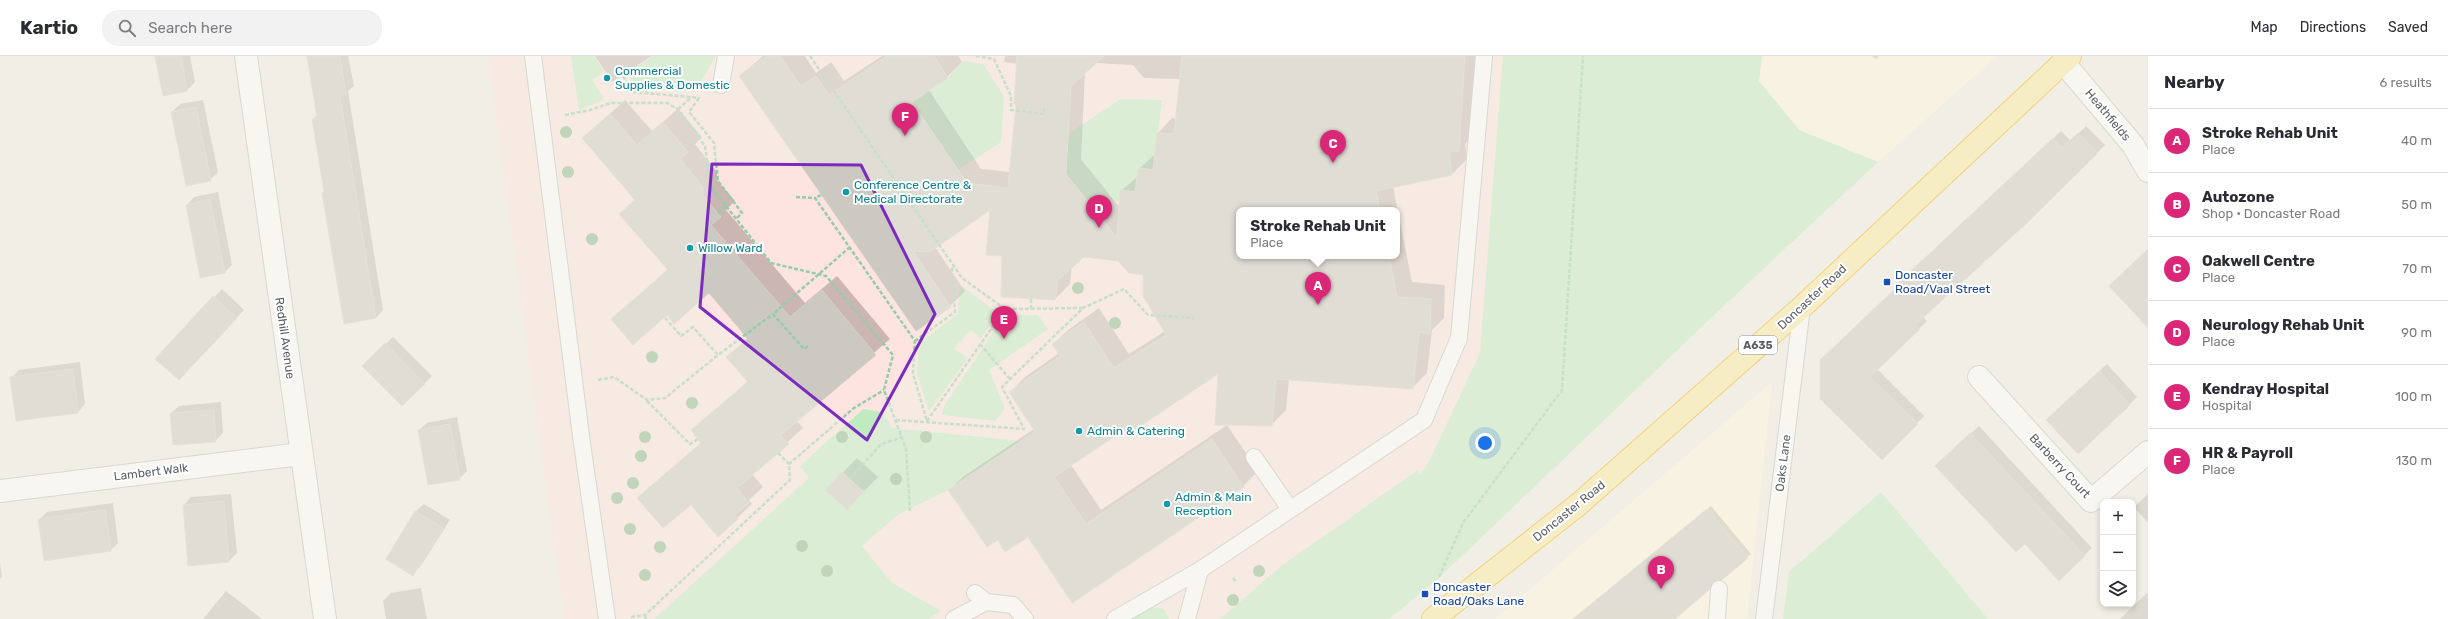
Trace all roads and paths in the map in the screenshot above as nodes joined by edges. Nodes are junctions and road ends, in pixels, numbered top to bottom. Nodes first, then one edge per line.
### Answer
1 (246, 56) edge
2 (533, 56) edge
3 (726, 56) edge
4 (810, 56) edge
5 (976, 56) edge
6 (1484, 56) edge
7 (1583, 56) edge
8 (2067, 59) edge
9 (623, 76) dead end
10 (721, 85) dead end
11 (699, 98) dead end
12 (1044, 108) dead end
13 (678, 109) junction
14 (541, 120) junction
15 (2148, 171) edge
16 (821, 194) dead end
17 (796, 197) dead end
18 (816, 198) junction
19 (726, 206) junction
20 (718, 213) dead end
21 (736, 219) junction
22 (850, 247) junction
23 (952, 264) junction
24 (817, 273) junction
25 (1031, 298) dead end
26 (1802, 307) junction
27 (1083, 308) junction
28 (1005, 309) junction
29 (1031, 309) junction
30 (773, 314) junction
31 (665, 318) dead end
32 (1194, 318) dead end
33 (915, 341) junction
34 (980, 344) junction
35 (808, 346) dead end
36 (718, 355) junction
37 (1980, 378) dead end
38 (1010, 379) junction
39 (574, 384) junction
40 (884, 390) junction
41 (647, 400) junction
42 (896, 420) junction
43 (927, 421) junction
44 (902, 437) junction
45 (698, 439) dead end
46 (2148, 452) edge
47 (778, 453) dead end
48 (302, 454) junction
49 (1254, 457) dead end
50 (789, 464) junction
51 (850, 479) dead end
52 (0, 491) edge
53 (1290, 509) junction
54 (910, 512) dead end
55 (1200, 570) junction
56 (1719, 589) dead end
57 (1441, 612) edge
58 (645, 615) junction
59 (630, 618) dead end
60 (325, 619) edge
61 (607, 619) edge
62 (646, 619) edge
63 (954, 619) edge
64 (1025, 619) edge
65 (1115, 619) edge
66 (1187, 619) edge
67 (1717, 619) edge
68 (1764, 619) edge

1 - 48 street, Redhill Avenue
2 - 14 lane
3 - 10 lane
4 - 23 path
5 - 12 path
6 - 53 lane
7 - 57 path
8 - 15 street, Heathfields
8 - 26 highway, Doncaster Road / A635
9 - 13 path
11 - 21 path
13 - 14 path
13 - 19 path
14 - 39 lane
16 - 18 path
17 - 18 path
18 - 22 path
19 - 20 path
19 - 21 path
21 - 24 path
22 - 24 path
22 - 33 path
23 - 28 path
23 - 33 path
24 - 30 path
24 - 40 path
25 - 29 path
26 - 57 highway, Doncaster Road / A635
26 - 68 lane, Oaks Lane
27 - 29 path
27 - 32 path
27 - 38 path
28 - 29 path
28 - 34 path
30 - 35 path
30 - 36 path
31 - 36 path
33 - 43 path
34 - 38 path
34 - 43 path
36 - 41 path
37 - 46 street, Barberry Court
38 - 43 path
39 - 41 path
39 - 61 lane
40 - 42 path
40 - 50 path
41 - 45 path
42 - 43 path
42 - 44 path
44 - 51 path
44 - 54 path
47 - 50 path
48 - 52 street, Lambert Walk
48 - 60 street, Redhill Avenue
49 - 53 lane
50 - 58 path
53 - 55 lane
55 - 65 lane
55 - 66 lane
56 - 67 lane
58 - 59 path
58 - 62 path
63 - 64 lane

